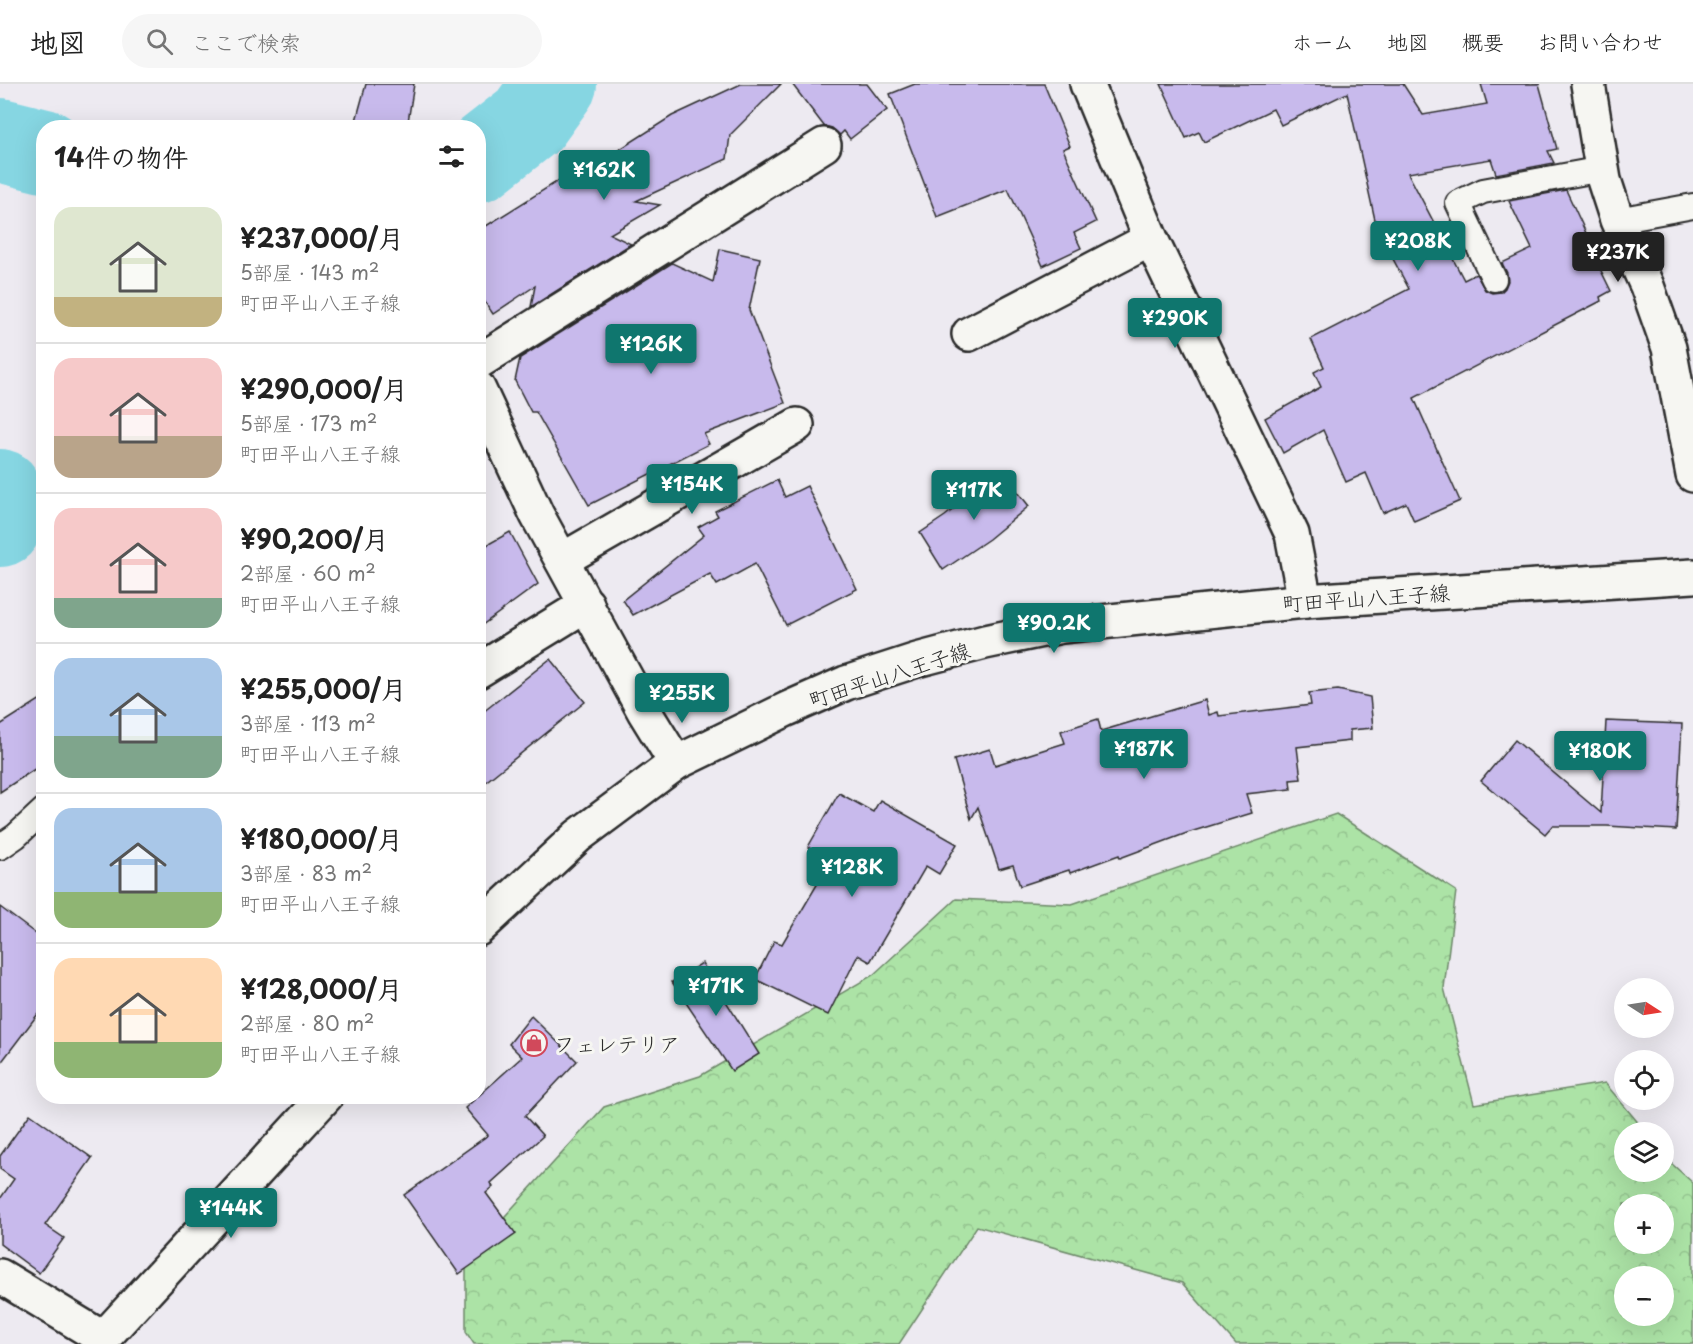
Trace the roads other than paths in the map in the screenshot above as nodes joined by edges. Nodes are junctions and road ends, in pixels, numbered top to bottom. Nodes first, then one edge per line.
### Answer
1 (1087, 84) edge
2 (1588, 84) edge
3 (824, 145) dead end
4 (1602, 169) junction
5 (1693, 206) edge
6 (1617, 220) junction
7 (1151, 239) junction
8 (1494, 279) dead end
9 (969, 334) dead end
10 (486, 357) edge
11 (486, 405) edge
12 (797, 425) dead end
13 (1693, 475) edge
14 (562, 560) junction
15 (1693, 576) edge
16 (1305, 601) junction
17 (587, 604) junction
18 (486, 666) edge
19 (676, 763) junction
20 (36, 817) edge
21 (0, 847) edge
22 (486, 922) edge
23 (319, 1104) edge
24 (0, 1276) edge
25 (101, 1342) edge

1 - 7 street
2 - 4 street
3 - 10 street
4 - 6 street
4 - 8 lane
5 - 6 lane
6 - 13 street
7 - 9 street
7 - 16 street
11 - 14 street
12 - 14 street
14 - 17 street
15 - 16 street, 町田平山八王子線
16 - 19 street, 町田平山八王子線
17 - 18 street
17 - 19 street
19 - 22 street, 町田平山八王子線
20 - 21 lane
23 - 25 street
24 - 25 street

